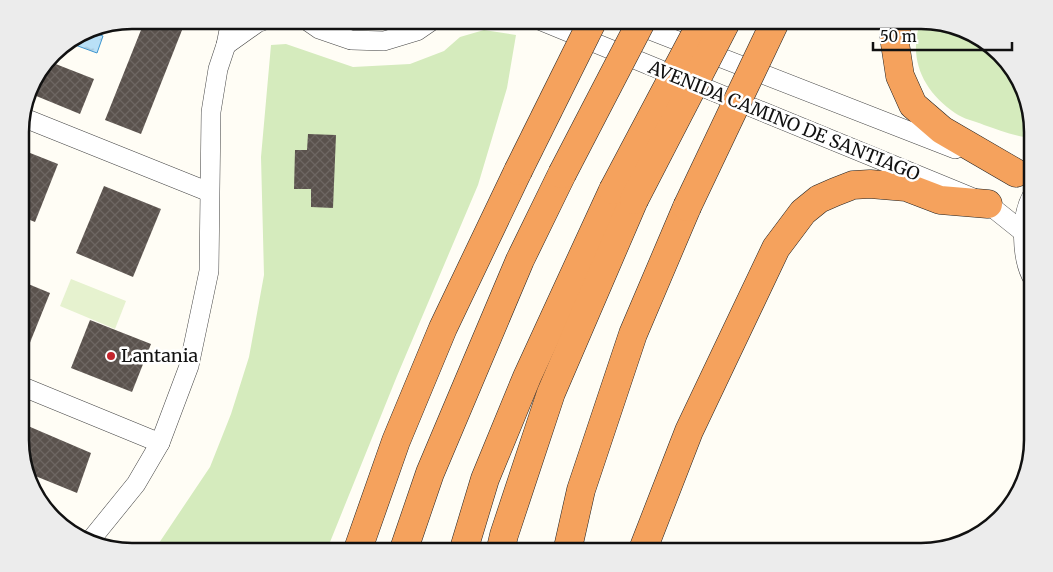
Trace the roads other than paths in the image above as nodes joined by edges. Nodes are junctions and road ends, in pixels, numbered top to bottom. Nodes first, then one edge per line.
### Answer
1 (229, 29) edge
2 (249, 29) edge
3 (319, 29) edge
4 (421, 29) edge
5 (561, 29) edge
6 (589, 29) edge
7 (637, 29) edge
8 (648, 29) edge
9 (699, 29) edge
10 (722, 29) edge
11 (772, 29) edge
12 (896, 29) edge
13 (226, 45) junction
14 (30, 120) edge
15 (1024, 172) edge
16 (209, 192) junction
17 (624, 195) junction
18 (988, 204) junction
19 (1024, 223) edge
20 (1022, 232) junction
21 (1024, 245) edge
22 (29, 389) edge
23 (160, 443) junction
24 (94, 536) edge
25 (360, 543) edge
26 (406, 543) edge
27 (466, 543) edge
28 (502, 543) edge
29 (569, 543) edge
30 (646, 543) edge

1 - 13 street
2 - 13 street
3 - 4 street
5 - 18 street, AVENIDA CAMINO DE SANTIAGO
6 - 25 highway, bridge
7 - 26 highway, bridge
8 - 15 street, AVENIDA CAMINO DE SANTIAGO
9 - 17 highway, bridge
10 - 17 highway, bridge
11 - 29 highway, bridge
12 - 15 highway
13 - 16 street
14 - 16 street
16 - 23 street
17 - 27 highway
17 - 28 highway
18 - 20 street, AVENIDA CAMINO DE SANTIAGO
18 - 30 highway
19 - 20 street
20 - 21 street
22 - 23 street
23 - 24 street

